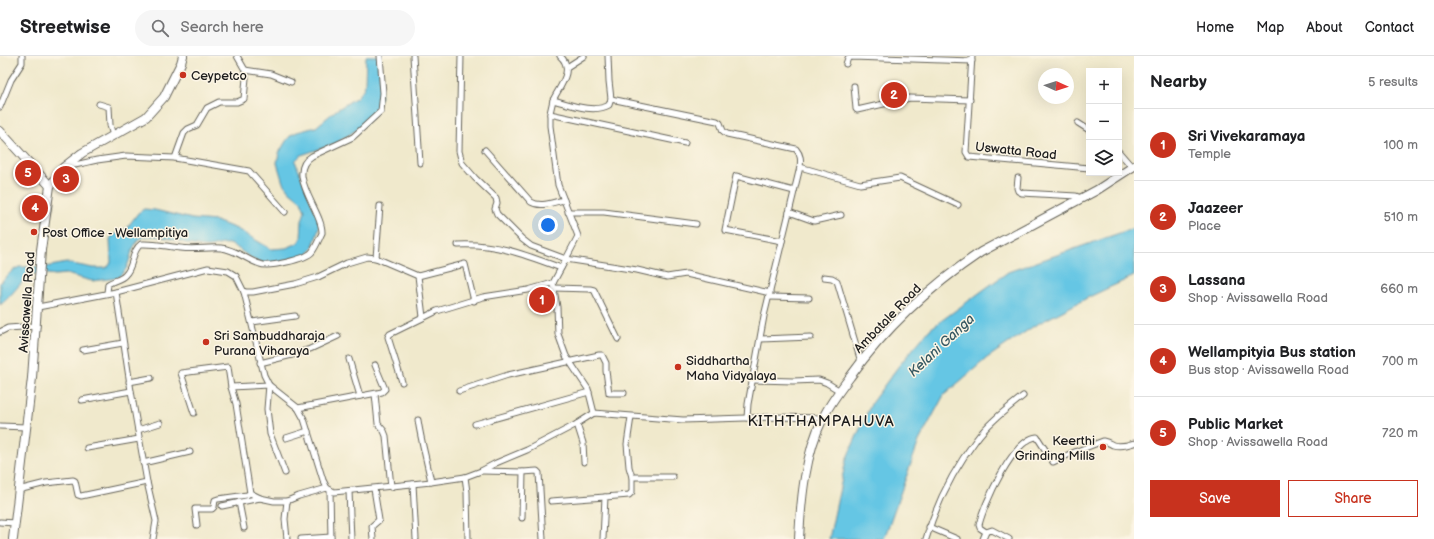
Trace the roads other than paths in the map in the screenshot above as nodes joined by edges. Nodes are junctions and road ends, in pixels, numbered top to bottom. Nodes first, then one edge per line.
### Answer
1 (22, 56) edge
2 (183, 56) edge
3 (237, 56) edge
4 (380, 56) edge
5 (413, 56) edge
6 (461, 56) edge
7 (560, 56) edge
8 (584, 56) edge
9 (608, 56) edge
10 (944, 58) edge
11 (972, 59) edge
12 (846, 64) dead end
13 (567, 67) junction
14 (245, 70) junction
15 (292, 82) dead end
16 (854, 86) dead end
17 (611, 99) junction
18 (553, 100) junction
19 (970, 100) junction
20 (99, 104) dead end
21 (0, 107) edge
22 (550, 114) junction
23 (1078, 123) dead end
24 (1086, 128) edge
25 (0, 131) edge
26 (113, 136) junction
27 (685, 143) dead end
28 (485, 150) dead end
29 (175, 158) junction
30 (1122, 158) edge
31 (420, 163) dead end
32 (64, 167) junction
33 (800, 167) junction
34 (1086, 168) edge
35 (1128, 169) edge
36 (1018, 178) dead end
37 (50, 186) junction
38 (794, 191) junction
39 (1081, 198) junction
40 (564, 200) junction
41 (958, 205) dead end
42 (380, 206) dead end
43 (284, 212) dead end
44 (568, 212) junction
45 (789, 212) junction
46 (841, 215) dead end
47 (696, 224) dead end
48 (782, 241) junction
49 (458, 245) dead end
50 (376, 258) junction
51 (566, 259) junction
52 (561, 268) junction
53 (418, 276) junction
54 (824, 278) dead end
55 (554, 286) junction
56 (116, 292) junction
57 (244, 292) junction
58 (108, 293) junction
59 (769, 295) junction
60 (809, 298) dead end
61 (474, 301) junction
62 (38, 307) junction
63 (295, 316) dead end
64 (423, 317) junction
65 (252, 322) junction
66 (37, 326) junction
67 (0, 332) edge
68 (338, 336) dead end
69 (811, 337) dead end
70 (618, 339) dead end
71 (761, 339) junction
72 (123, 343) junction
73 (83, 350) dead end
74 (349, 359) dead end
75 (569, 361) junction
76 (861, 362) junction
77 (260, 363) junction
78 (375, 365) dead end
79 (151, 378) dead end
80 (753, 380) junction
81 (129, 382) junction
82 (402, 382) dead end
83 (269, 385) junction
84 (231, 387) junction
85 (459, 390) dead end
86 (131, 391) junction
87 (840, 391) junction
88 (589, 392) junction
89 (624, 393) dead end
90 (375, 394) junction
91 (360, 396) junction
92 (1023, 396) dead end
93 (82, 400) dead end
94 (298, 408) junction
95 (194, 413) dead end
96 (594, 414) junction
97 (631, 417) junction
98 (747, 418) junction
99 (823, 418) junction
100 (418, 420) dead end
101 (160, 424) dead end
102 (475, 424) dead end
103 (577, 424) junction
104 (0, 426) edge
105 (26, 427) junction
106 (138, 430) junction
107 (308, 431) junction
108 (286, 438) dead end
109 (139, 439) junction
110 (1134, 443) edge
111 (87, 448) dead end
112 (190, 452) dead end
113 (584, 462) dead end
114 (143, 463) junction
115 (481, 471) junction
116 (523, 472) junction
117 (285, 473) dead end
118 (465, 477) junction
119 (632, 477) junction
120 (673, 477) dead end
121 (147, 482) junction
122 (431, 482) junction
123 (413, 484) junction
124 (391, 487) junction
125 (328, 489) junction
126 (374, 489) junction
127 (18, 490) junction
128 (349, 491) junction
129 (250, 492) junction
130 (604, 497) junction
131 (260, 498) junction
132 (287, 501) junction
133 (551, 501) dead end
134 (239, 502) junction
135 (222, 506) dead end
136 (522, 518) dead end
137 (0, 522) edge
138 (15, 523) junction
139 (197, 525) dead end
140 (930, 527) junction
141 (244, 528) dead end
142 (986, 532) junction
143 (331, 538) edge
144 (13, 539) edge
145 (153, 539) edge
146 (287, 539) edge
147 (301, 539) edge
148 (351, 539) edge
149 (373, 539) edge
150 (416, 539) edge
151 (468, 539) edge
152 (543, 539) edge
153 (603, 539) edge
154 (799, 539) edge
155 (926, 539) edge
156 (957, 539) edge
157 (983, 539) edge
158 (1009, 539) edge

1 - 21 street
2 - 26 main road, Avissawella Road
3 - 14 street
4 - 58 street
5 - 31 street
6 - 51 street
7 - 13 street
8 - 13 street
9 - 17 street
10 - 11 street
10 - 12 street
11 - 19 street, Uswatta Road
13 - 18 street
14 - 15 street
14 - 29 street
16 - 19 street
17 - 18 street
17 - 33 street
18 - 22 street
19 - 34 street, Uswatta Road
20 - 26 street
22 - 27 street
22 - 40 street
23 - 24 street
25 - 37 main road
26 - 32 main road, Avissawella Road
28 - 40 street
29 - 32 street
29 - 43 street
30 - 35 street
32 - 37 main road, Avissawella Road
33 - 38 street
33 - 41 street
35 - 39 main road, Ambatale Road
36 - 39 street
37 - 62 main road, Avissawella Road
38 - 45 street
38 - 48 street
39 - 76 main road, Ambatale Road
40 - 44 street
42 - 50 street
44 - 47 street
44 - 51 street
45 - 46 street
45 - 48 street
48 - 59 street
49 - 52 street
50 - 53 street
50 - 57 street
51 - 52 street
51 - 59 street
52 - 55 street
53 - 61 street
53 - 64 street
54 - 76 street
55 - 61 street
55 - 70 street
55 - 75 street
56 - 57 street
56 - 58 street
56 - 72 street
57 - 65 street
58 - 62 street
59 - 60 street
59 - 71 street
61 - 64 street
62 - 66 main road, Avissawella Road
63 - 65 street
64 - 82 street
65 - 77 street
66 - 67 street
66 - 105 main road, Avissawella Road
68 - 77 street
69 - 71 street
71 - 80 street
72 - 73 street
72 - 81 street
74 - 91 street
75 - 85 street
75 - 88 street
75 - 89 street
76 - 87 main road, Ambatale Road
77 - 83 street
78 - 90 street
79 - 81 street
80 - 87 street
80 - 98 street
81 - 86 street
83 - 84 street
83 - 94 street
83 - 117 street
84 - 95 street
84 - 129 street
86 - 93 street
86 - 106 street
87 - 99 main road, Ambatale Road
88 - 96 street
88 - 102 street
90 - 91 street
90 - 124 street
91 - 94 street
92 - 140 street
94 - 107 street
96 - 97 street
96 - 103 street
97 - 98 street
97 - 119 street
98 - 99 street
99 - 154 main road, Ambatale Road
100 - 122 street
101 - 106 street
103 - 113 street
103 - 115 street
104 - 105 street
105 - 127 main road, Avissawella Road
106 - 109 street
107 - 108 street
107 - 125 street
109 - 111 street
109 - 114 street
110 - 142 street
112 - 114 street
114 - 121 street
115 - 116 street
115 - 118 street
116 - 136 street
116 - 152 street
118 - 122 street
118 - 151 street
119 - 120 street
119 - 130 street
121 - 127 street
121 - 145 street
122 - 123 street
123 - 124 street
123 - 150 street
124 - 126 street
125 - 128 street
125 - 132 street
125 - 143 street
126 - 128 street
126 - 149 street
127 - 138 main road, Avissawella Road
128 - 148 street
129 - 131 street
129 - 139 street
130 - 133 street
130 - 153 street
131 - 132 street
131 - 134 street
132 - 146 street
134 - 135 street
134 - 141 street
137 - 138 street
138 - 144 main road, Avissawella Road
140 - 155 street
140 - 156 street
142 - 157 street
142 - 158 street
143 - 147 street

